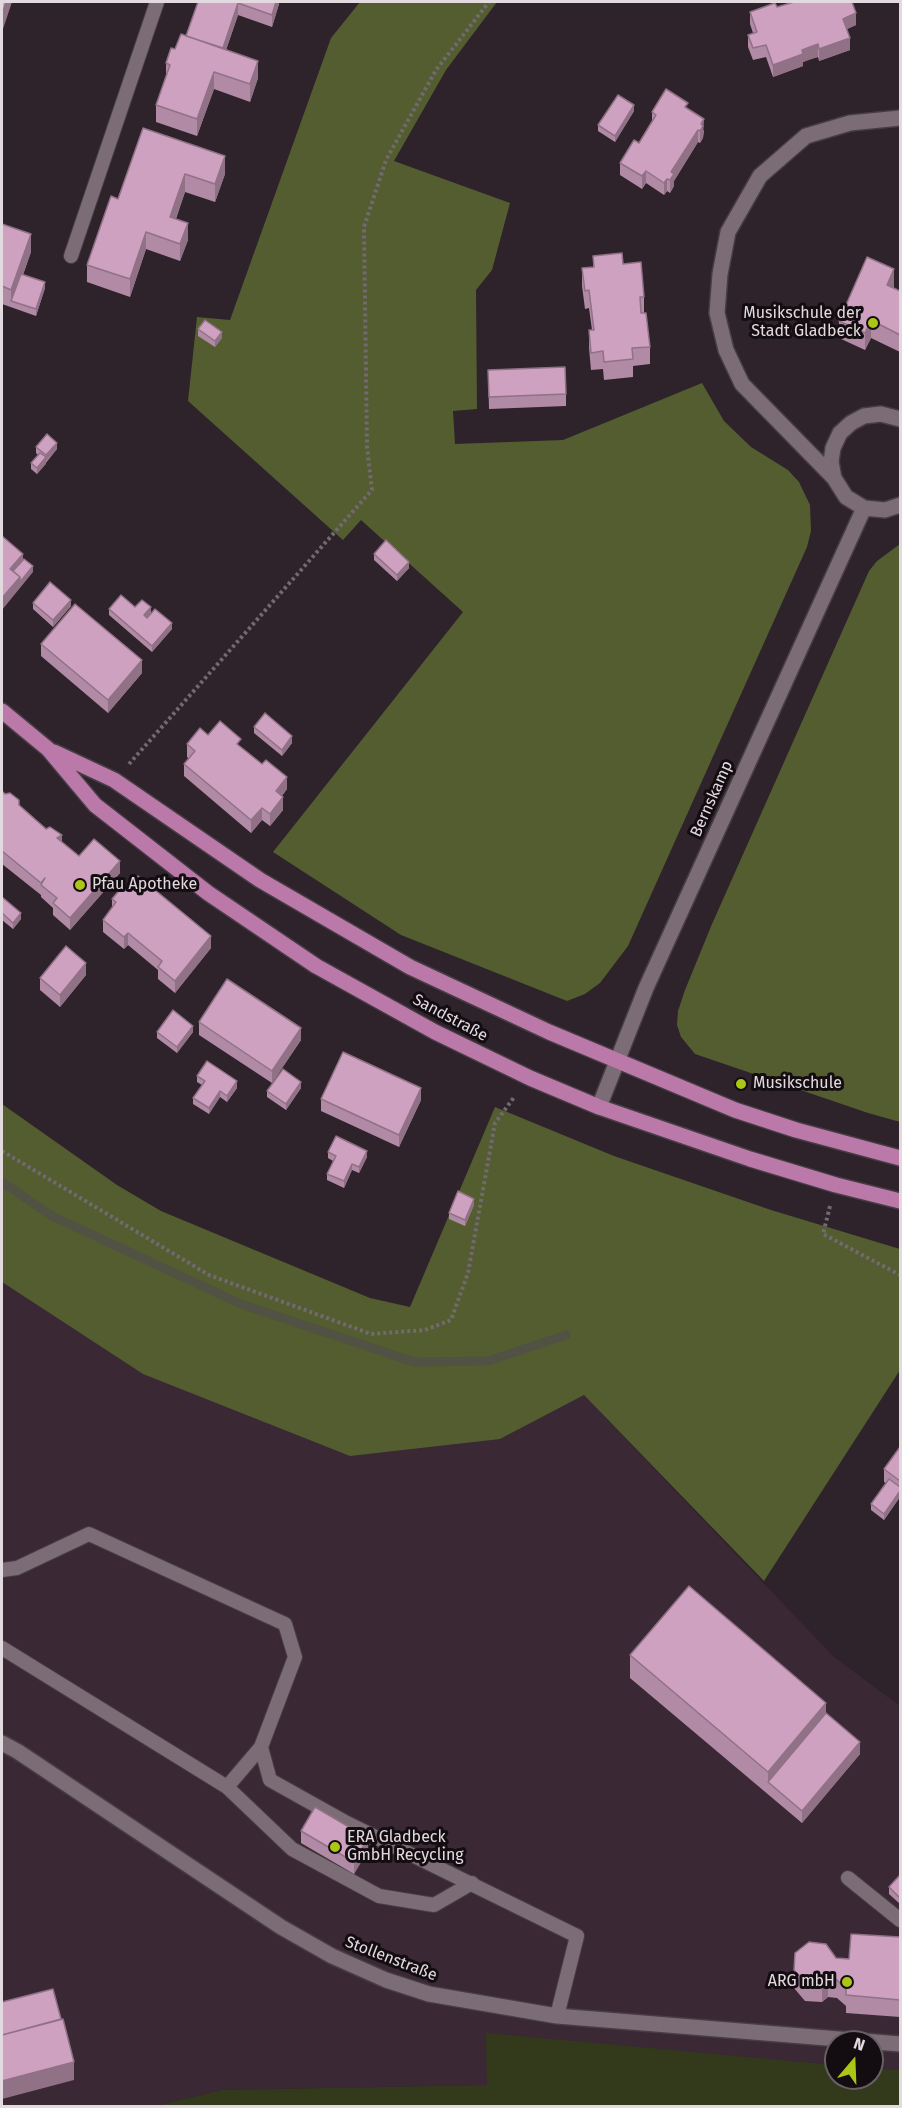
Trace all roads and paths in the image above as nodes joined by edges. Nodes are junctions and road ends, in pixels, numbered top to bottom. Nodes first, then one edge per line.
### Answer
1 (157, 2) edge
2 (489, 2) edge
3 (900, 118) edge
4 (71, 256) dead end
5 (900, 419) edge
6 (834, 478) junction
7 (900, 505) edge
8 (864, 508) junction
9 (2, 711) edge
10 (48, 749) junction
11 (114, 780) junction
12 (617, 1062) junction
13 (530, 1078) junction
14 (599, 1107) junction
15 (2, 1151) edge
16 (900, 1158) edge
17 (836, 1185) junction
18 (900, 1201) edge
19 (900, 1275) edge
20 (2, 1570) edge
21 (2, 1648) edge
22 (2, 1743) edge
23 (261, 1747) junction
24 (227, 1787) junction
25 (848, 1878) dead end
26 (472, 1883) junction
27 (900, 1920) edge
28 (557, 2016) junction
29 (900, 2044) edge

1 - 4 lane
2 - 11 path
3 - 6 street
5 - 6 street
6 - 8 street
7 - 8 street
8 - 12 street, Bernskamp
9 - 10 main road, Sandstraße
10 - 11 main road, Sandstraße
10 - 13 main road, Sandstraße
11 - 12 main road, Sandstraße
12 - 14 street, Bernskamp
12 - 16 main road, Sandstraße
13 - 14 main road, Sandstraße
13 - 15 path
14 - 17 main road, Sandstraße
17 - 18 main road, Sandstraße
17 - 19 path
20 - 23 lane
21 - 24 lane
22 - 28 street, Stollenstraße
23 - 24 lane
23 - 26 lane
24 - 26 lane
25 - 27 lane
26 - 28 lane
28 - 29 street, Stollenstraße

